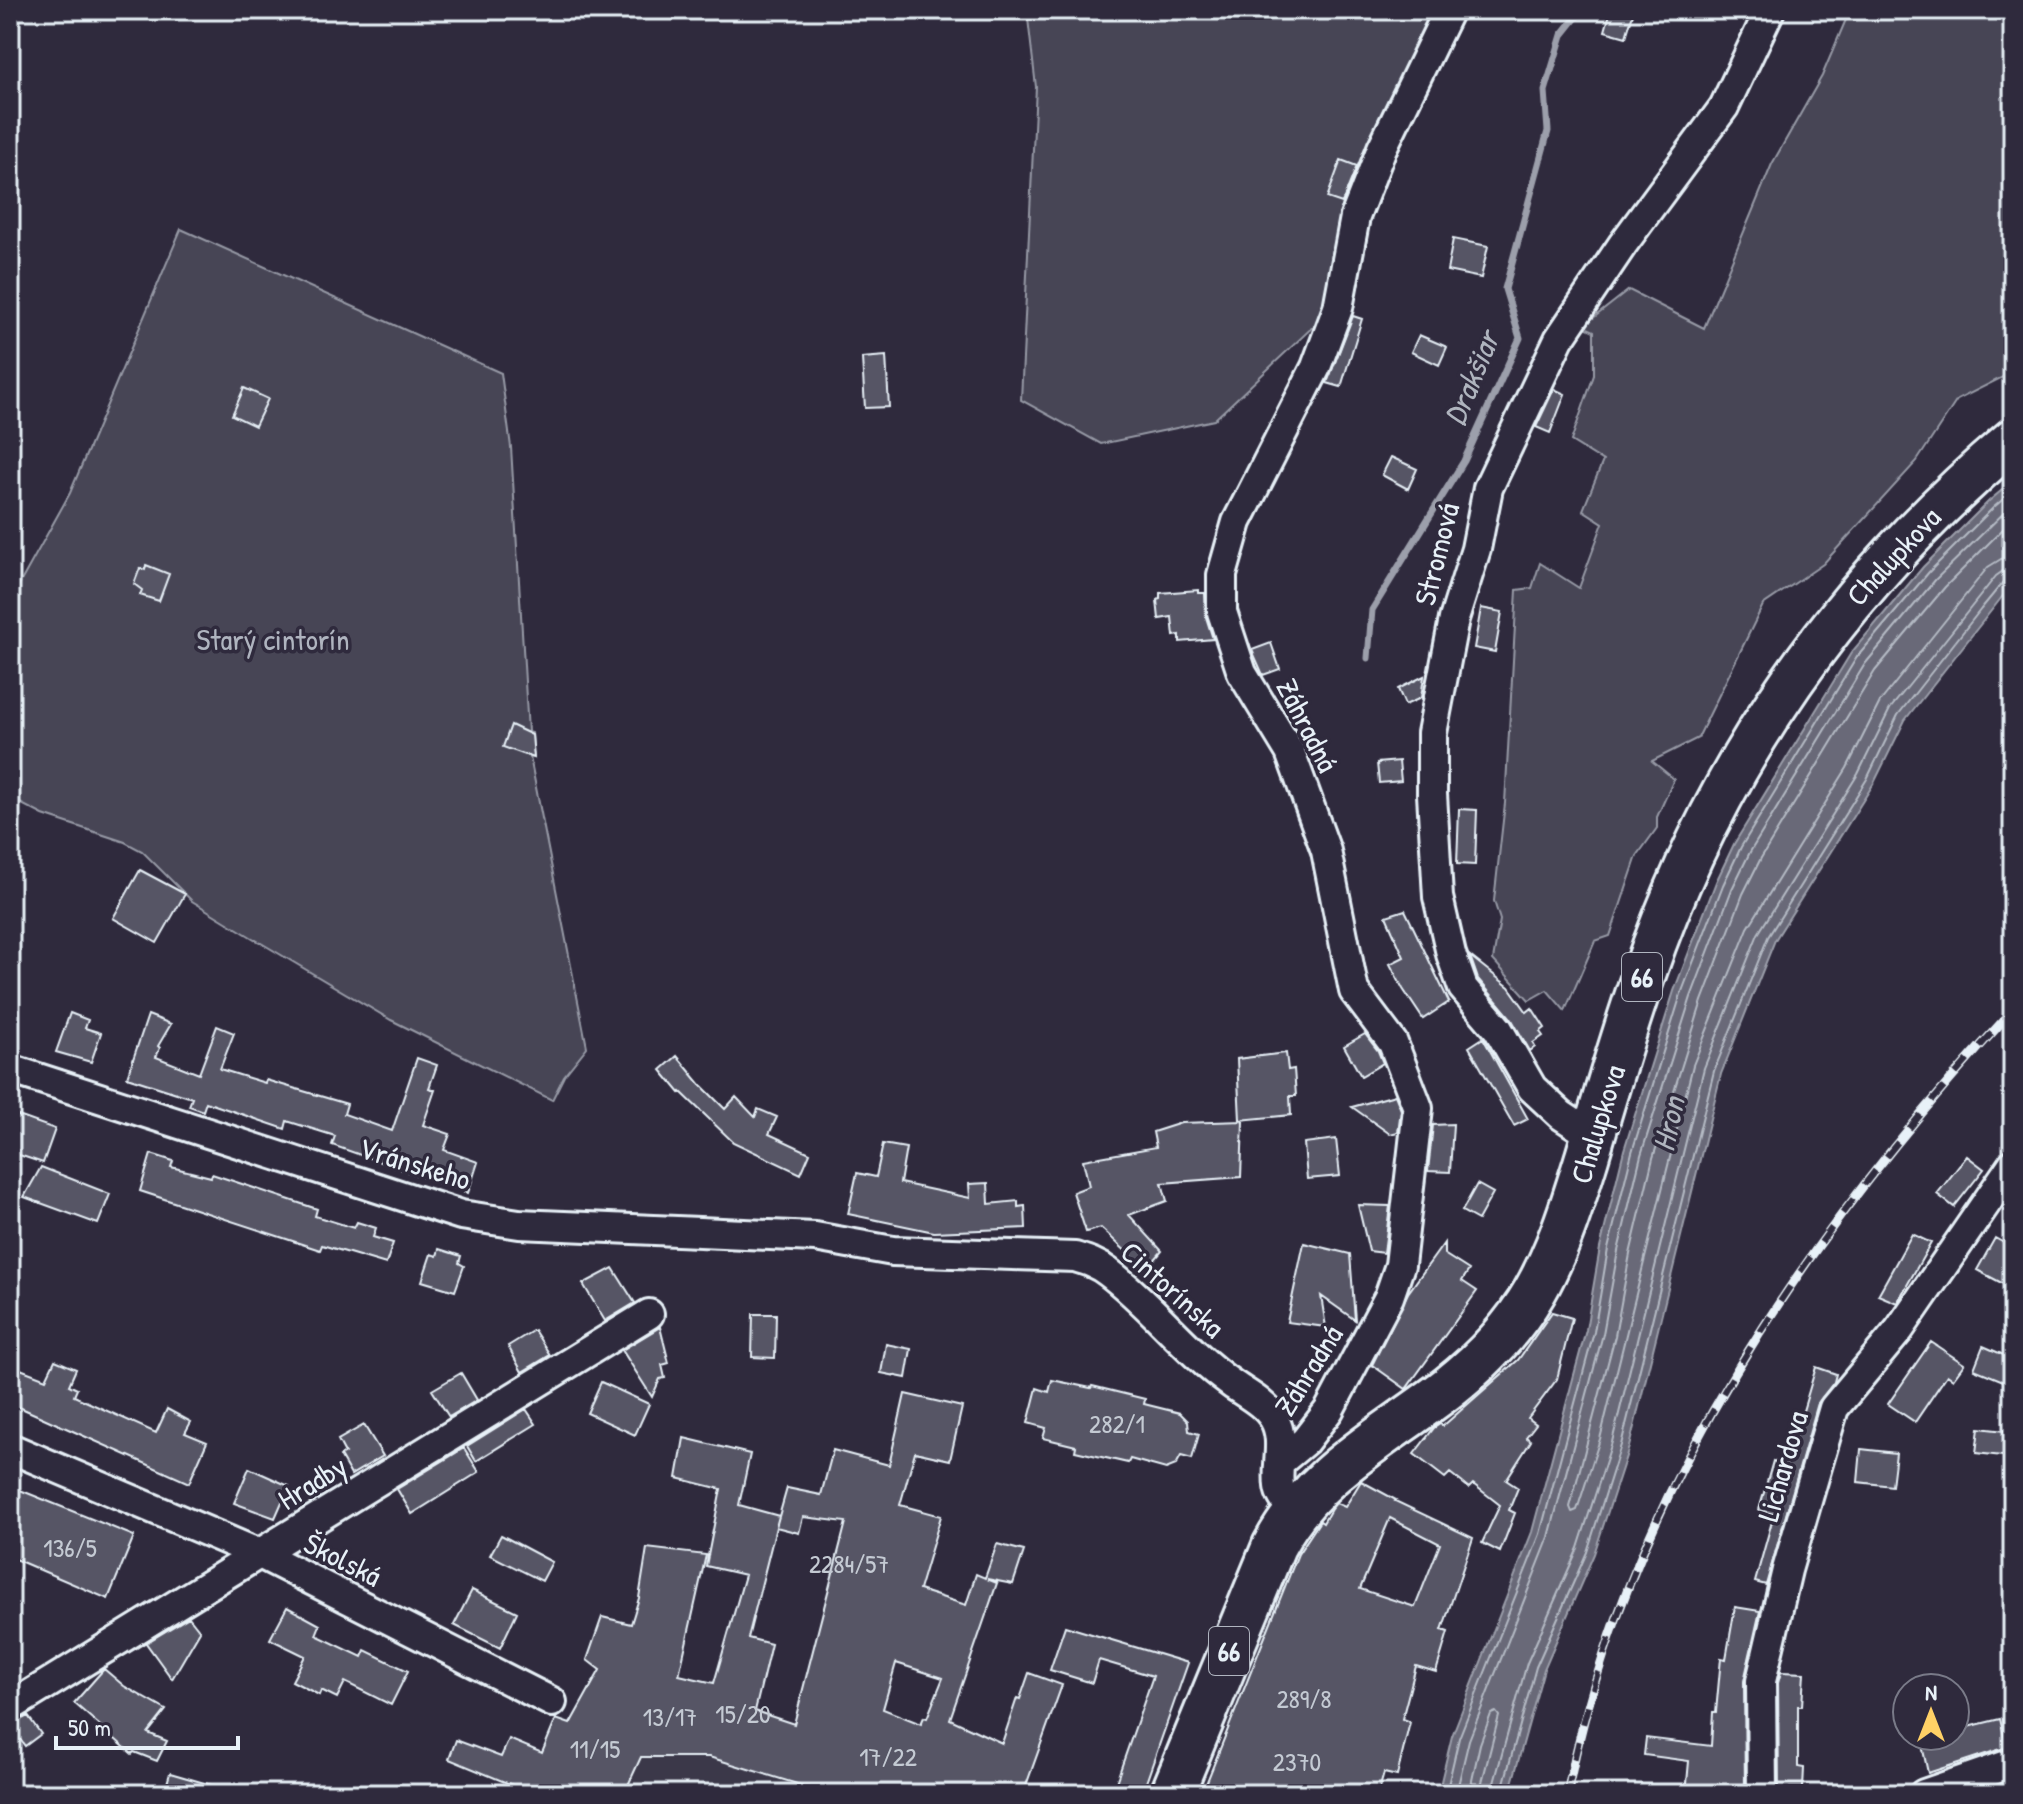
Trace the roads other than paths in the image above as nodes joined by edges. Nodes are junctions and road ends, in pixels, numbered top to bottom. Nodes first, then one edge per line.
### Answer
1 (1449, 10) edge
2 (1770, 10) edge
3 (2013, 440) edge
4 (10, 1069) edge
5 (1593, 1136) junction
6 (2013, 1164) edge
7 (815, 1237) joint
8 (649, 1314) dead end
9 (10, 1448) edge
10 (1281, 1461) junction
11 (1294, 1512) junction
12 (260, 1554) junction
13 (552, 1702) dead end
14 (10, 1707) edge
15 (2013, 1763) edge
16 (1172, 1794) edge
17 (1762, 1794) edge
18 (1924, 1794) edge

1 - 10 street, Záhradná
2 - 5 street, Stromová
3 - 5 main road, Chalupkova / 66
4 - 7 street, Vránskeho
5 - 11 main road, Chalupkova / 66
6 - 17 street, Lichardova
7 - 10 street, Cintorínska
8 - 12 street, Hradby
9 - 12 street, Školská
10 - 11 street, Cintorínska
11 - 16 main road, Chalupkova / 66
12 - 13 street, Školská
12 - 14 street, Hradby
15 - 18 street

